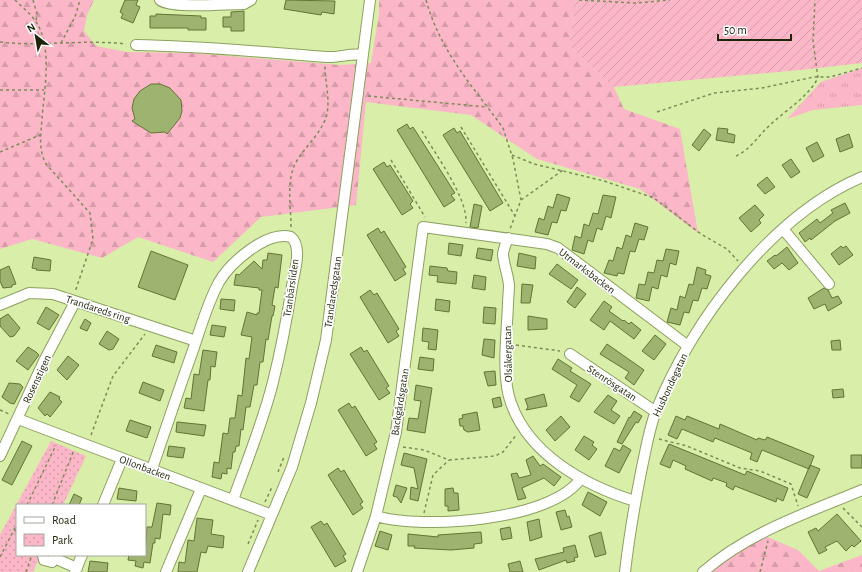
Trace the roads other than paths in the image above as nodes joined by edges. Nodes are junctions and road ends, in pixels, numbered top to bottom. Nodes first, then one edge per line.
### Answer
1 (160, 0) edge
2 (250, 0) edge
3 (370, 0) edge
4 (211, 2) edge
5 (136, 45) road end
6 (362, 55) junction
7 (862, 177) edge
8 (426, 228) joint
9 (783, 229) junction
10 (508, 238) junction
11 (829, 284) dead end
12 (73, 302) junction
13 (0, 305) edge
14 (196, 341) junction
15 (688, 346) junction
16 (570, 354) road end
17 (656, 412) junction
18 (18, 419) junction
19 (0, 456) edge
20 (122, 459) junction
21 (152, 469) junction
22 (581, 478) junction
23 (201, 489) junction
24 (862, 490) edge
25 (233, 500) junction
26 (635, 501) junction
27 (103, 504) edge
28 (272, 515) junction
29 (376, 516) junction
30 (43, 556) edge
31 (82, 556) edge
32 (54, 557) edge
33 (76, 570) edge
34 (166, 572) edge
35 (248, 572) edge
36 (357, 572) edge
37 (625, 572) edge
38 (703, 572) edge

1 - 4 street
2 - 4 street
3 - 6 street, Trandaredsgatan
5 - 6 street
6 - 28 street, Trandaredsgatan
7 - 9 street, Husbondegatan
8 - 10 street, Utmarksbacken
8 - 29 street, Backgårdsgatan
9 - 11 street
9 - 15 street, Husbondegatan
10 - 15 street, Utmarksbacken
10 - 22 street, Olsåkergatan
12 - 13 street, Trandareds ring
12 - 14 street, Trandareds ring
12 - 18 street, Rosenstigen
14 - 21 street
14 - 25 street, Tranbärsliden
15 - 17 street, Husbondegatan
16 - 17 street, Stenrösgatan
17 - 26 street, Husbondegatan
18 - 19 street, Rosenstigen
18 - 20 street, Ollonbacken
20 - 21 street, Ollonbacken
20 - 27 street
21 - 23 street, Ollonbacken
22 - 26 street, Olsåkergatan
22 - 29 street
23 - 25 street, Ollonbacken
23 - 34 street
24 - 38 street
25 - 28 street, Ollonbacken
26 - 37 street, Husbondegatan
28 - 35 street, Trandaredsgatan
29 - 36 street, Backgårdsgatan
30 - 32 street
31 - 33 street
32 - 33 street

